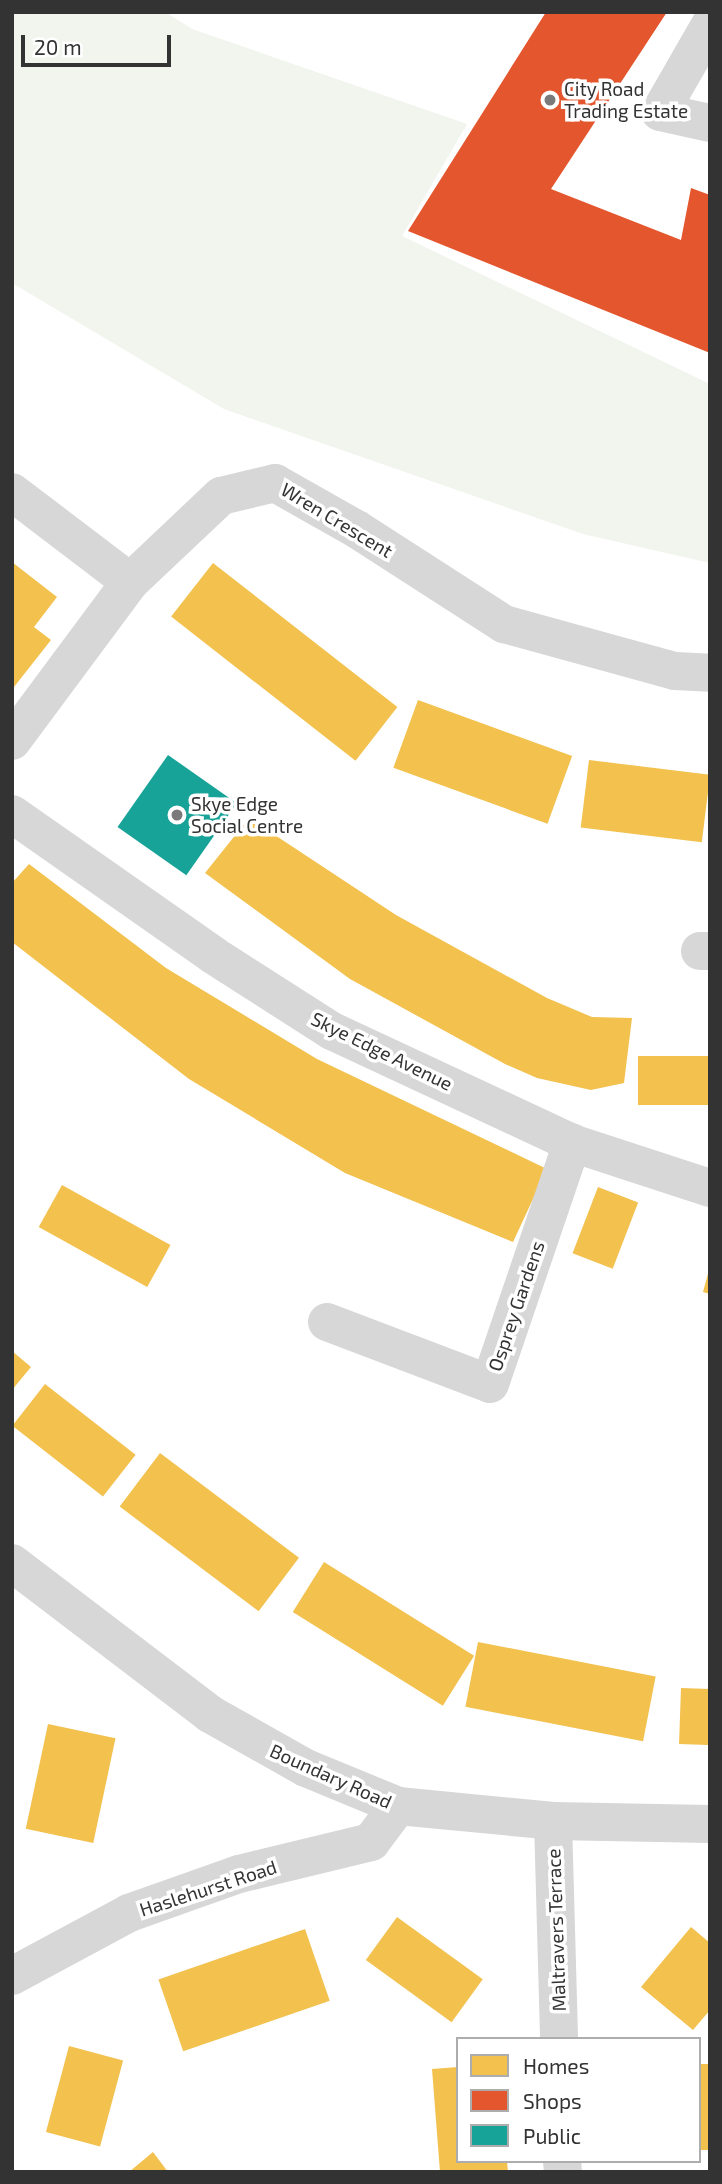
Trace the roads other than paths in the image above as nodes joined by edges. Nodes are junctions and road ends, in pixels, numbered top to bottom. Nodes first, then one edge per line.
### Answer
1 (710, 26) edge
2 (710, 123) edge
3 (12, 492) edge
4 (130, 582) junction
5 (710, 673) edge
6 (12, 741) edge
7 (12, 814) edge
8 (572, 1143) junction
9 (710, 1188) edge
10 (327, 1322) dead end
11 (12, 1563) edge
12 (398, 1806) junction
13 (553, 1821) junction
14 (710, 1825) edge
15 (12, 1976) edge
16 (559, 2037) edge

1 - 2 street
3 - 4 street
4 - 5 street, Wren Crescent
4 - 6 street, Wren Crescent
7 - 8 street, Skye Edge Avenue
8 - 9 street, Skye Edge Avenue
8 - 10 street, Osprey Gardens
11 - 12 street, Boundary Road
12 - 13 street, Boundary Road
12 - 15 street, Haslehurst Road
13 - 14 street, Boundary Road
13 - 16 street, Maltravers Terrace

